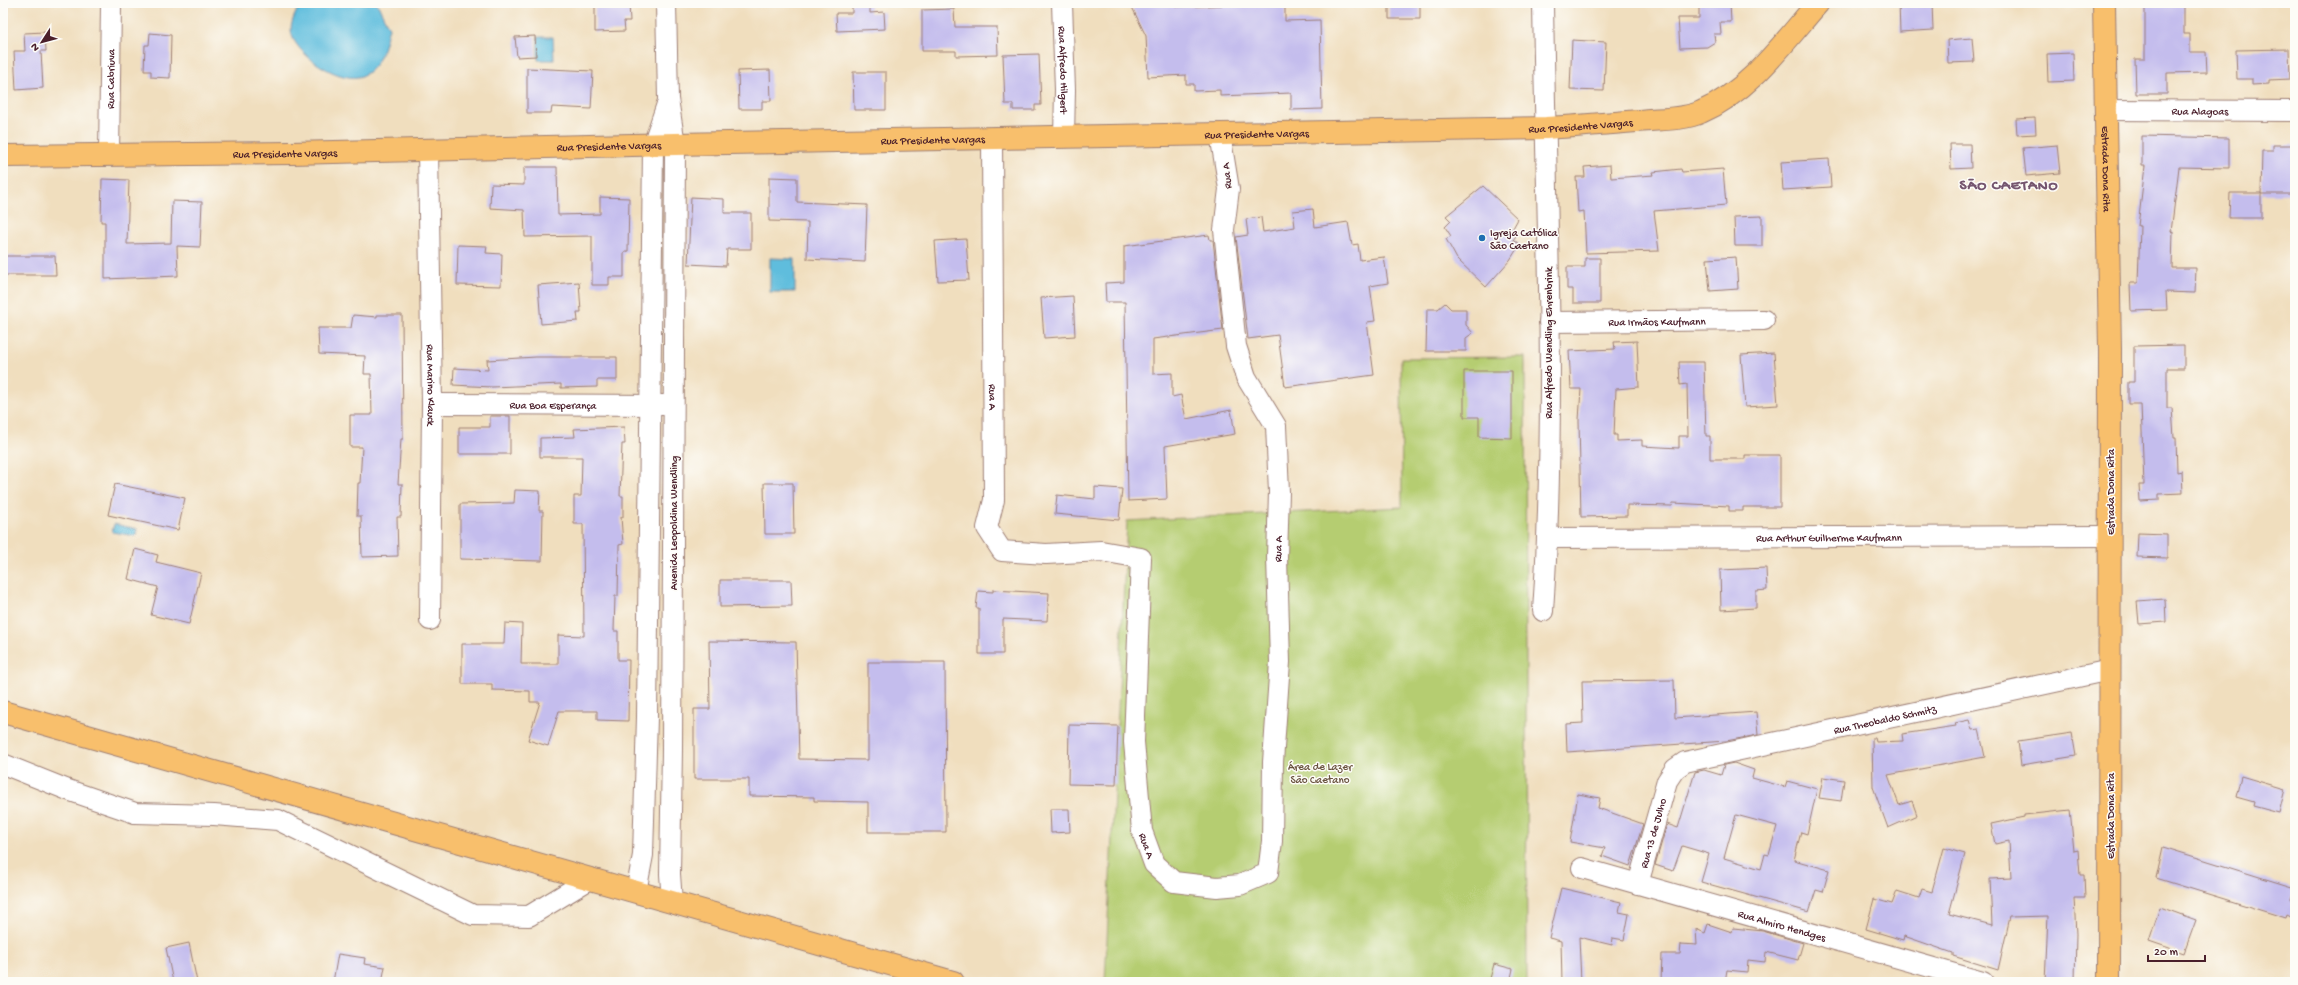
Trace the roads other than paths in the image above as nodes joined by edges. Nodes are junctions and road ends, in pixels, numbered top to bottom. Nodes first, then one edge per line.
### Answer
1 (112, 3) edge
2 (666, 3) edge
3 (1062, 3) edge
4 (1543, 3) edge
5 (1818, 3) edge
6 (2104, 3) edge
7 (668, 99) junction
8 (2105, 110) junction
9 (2295, 111) edge
10 (1546, 128) junction
11 (1220, 134) junction
12 (1064, 137) junction
13 (992, 138) junction
14 (675, 144) junction
15 (653, 145) junction
16 (428, 150) junction
17 (109, 155) junction
18 (3, 156) edge
19 (1764, 320) dead end
20 (1549, 322) junction
21 (432, 404) junction
22 (651, 405) junction
23 (675, 405) junction
24 (2110, 536) junction
25 (1548, 538) junction
26 (1543, 611) dead end
27 (430, 620) dead end
28 (2110, 670) junction
29 (3, 712) edge
30 (3, 764) edge
31 (1667, 781) joint
32 (1582, 868) dead end
33 (590, 879) junction
34 (1638, 884) junction
35 (636, 892) junction
36 (672, 902) junction
37 (953, 982) edge
38 (1983, 982) edge
39 (2109, 982) edge

1 - 17 street, Rua Cabriuva
2 - 7 street
3 - 12 street, Rua Alfredo Hilgert
4 - 10 street, Rua Alfredo Wendling Ehrenbrink
5 - 10 main road, Rua Presidente Vargas
6 - 8 main road, Estrada Dona Rita
7 - 14 street, Avenida Leopoldina Wendling
7 - 15 street
8 - 9 street, Rua Alagoas
8 - 24 main road, Estrada Dona Rita
10 - 11 main road, Rua Presidente Vargas
10 - 20 street, Rua Alfredo Wendling Ehrenbrink
11 - 12 main road, Rua Presidente Vargas
11 - 13 street, Rua A
12 - 13 main road, Rua Presidente Vargas
13 - 14 main road, Rua Presidente Vargas
14 - 15 main road, Rua Presidente Vargas
14 - 23 street, Avenida Leopoldina Wendling
15 - 16 main road, Rua Presidente Vargas
15 - 22 street
16 - 17 main road, Rua Presidente Vargas
16 - 21 street, Rua Marino Klauck
17 - 18 main road, Rua Presidente Vargas
19 - 20 street, Rua Irmãos Kaufmann
20 - 25 street, Rua Alfredo Wendling Ehrenbrink
21 - 22 street, Rua Boa Esperança
21 - 27 street, Rua Marino Klauck
22 - 23 street, Rua Boa Esperança
22 - 35 street
23 - 36 street, Avenida Leopoldina Wendling
24 - 25 street, Rua Arthur Guilherme Kaufmann
24 - 28 main road, Estrada Dona Rita
25 - 26 street, Rua Alfredo Wendling Ehrenbrink
28 - 31 street, Rua Theobaldo Schmitz
28 - 39 main road, Estrada Dona Rita
29 - 33 main road
30 - 33 street
31 - 34 street, Rua 13 de Julho
32 - 34 street, Rua Almiro Hendges
33 - 35 main road
34 - 38 street, Rua Almiro Hendges
35 - 36 main road
36 - 37 main road

